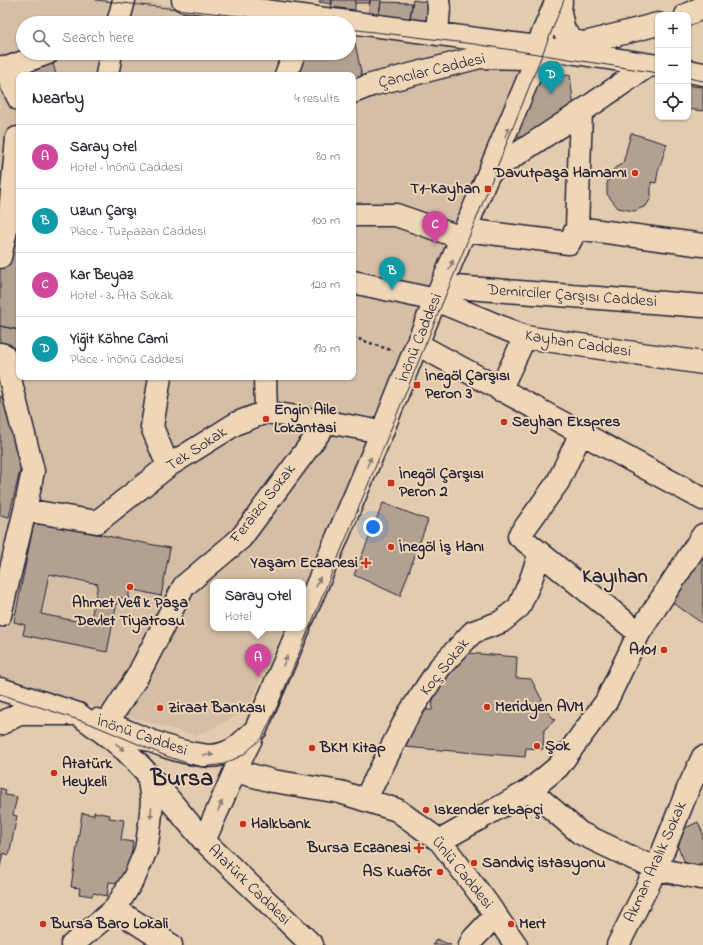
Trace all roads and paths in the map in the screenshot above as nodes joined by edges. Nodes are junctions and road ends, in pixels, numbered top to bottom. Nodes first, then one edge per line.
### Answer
1 (124, 0) edge
2 (183, 0) edge
3 (438, 0) edge
4 (557, 0) edge
5 (561, 0) edge
6 (256, 5) edge
7 (703, 7) edge
8 (691, 13) edge
9 (120, 16) edge
10 (293, 16) edge
11 (356, 25) edge
12 (655, 25) edge
13 (437, 34) junction
14 (537, 52) junction
15 (27, 60) edge
16 (110, 60) edge
17 (291, 60) edge
18 (653, 65) edge
19 (2, 68) edge
20 (108, 72) edge
21 (287, 72) edge
22 (691, 72) edge
23 (703, 74) edge
24 (356, 91) edge
25 (16, 94) edge
26 (581, 112) junction
27 (12, 140) edge
28 (490, 172) junction
29 (10, 212) edge
30 (356, 214) edge
31 (577, 228) junction
32 (464, 234) junction
33 (703, 245) edge
34 (0, 257) edge
35 (356, 280) edge
36 (439, 293) junction
37 (703, 306) edge
38 (356, 337) edge
39 (525, 337) junction
40 (417, 344) junction
41 (393, 351) dead end
42 (8, 355) edge
43 (703, 363) edge
44 (160, 380) edge
45 (265, 380) edge
46 (500, 390) junction
47 (266, 412) junction
48 (327, 422) junction
49 (382, 432) junction
50 (581, 433) junction
51 (168, 466) junction
52 (703, 499) edge
53 (25, 510) junction
54 (703, 536) edge
55 (540, 553) junction
56 (306, 611) edge
57 (0, 615) edge
58 (298, 631) edge
59 (638, 633) junction
60 (0, 689) edge
61 (78, 714) junction
62 (107, 723) junction
63 (0, 724) edge
64 (256, 729) junction
65 (703, 758) edge
66 (235, 771) junction
67 (148, 774) junction
68 (530, 790) junction
69 (365, 800) junction
70 (204, 841) junction
71 (440, 841) junction
72 (656, 869) junction
73 (703, 877) edge
74 (116, 909) junction
75 (496, 915) junction
76 (72, 945) edge
77 (171, 945) edge
78 (312, 945) edge
79 (470, 945) edge
80 (516, 945) edge
81 (618, 945) edge

1 - 9 street
2 - 6 street
3 - 13 street
4 - 14 street, İnönü Caddesi
5 - 12 street
6 - 10 street
7 - 8 street
11 - 13 street
13 - 14 street
14 - 18 street
14 - 24 street, Çancılar Caddesi
28 -> 14 street, İnönü Caddesi
15 - 19 street
16 - 20 street
17 - 21 street
18 - 26 street
19 - 25 street
22 - 23 street
26 - 28 street
26 - 31 street
27 - 29 street
28 - 32 street, İnönü Caddesi
29 - 34 street
30 - 32 street
31 - 32 street
31 - 33 street
36 -> 32 street, İnönü Caddesi
35 - 36 street
36 - 37 street, Demirciler Çarşısı Caddesi
36 - 39 street, Kayhan Caddesi
36 - 40 street, İnönü Caddesi
38 - 41 path
39 - 43 street, Kayhan Caddesi
39 - 46 street
40 - 46 street
40 - 49 street, İnönü Caddesi
42 - 53 street
44 - 51 street
45 - 47 street
46 - 50 street
47 - 48 street
47 - 51 street, Tek Sokak
48 - 49 street
48 - 62 street, Feraizci Sokak
56 -> 49 street, İnönü Caddesi
50 - 52 street
50 - 55 street
51 - 53 street, Tek Sokak
53 - 57 street
54 - 59 street
55 - 59 street
55 - 69 street, Koç Sokak
64 -> 58 street, İnönü Caddesi
59 - 68 street
60 - 61 street, Atatürk Caddesi
61 - 62 street, İnönü Caddesi
61 - 63 street
61 -> 67 street, Atatürk Caddesi
62 -> 64 street, İnönü Caddesi
64 - 66 street, Atatürk Caddesi
65 - 72 street, Akman Aralık Sokak
66 - 69 street, Ünlü Caddesi
70 -> 66 street, Atatürk Caddesi
67 - 70 street, Atatürk Caddesi
67 -> 74 street
68 - 71 street
68 - 72 street
69 - 71 street, Ünlü Caddesi
70 - 78 street, Atatürk Caddesi
71 - 75 street, Ünlü Caddesi
72 - 73 street
72 - 81 street, Akman Aralık Sokak
74 - 76 street
74 - 77 street
75 - 79 street
75 - 80 street, Ünlü Caddesi

